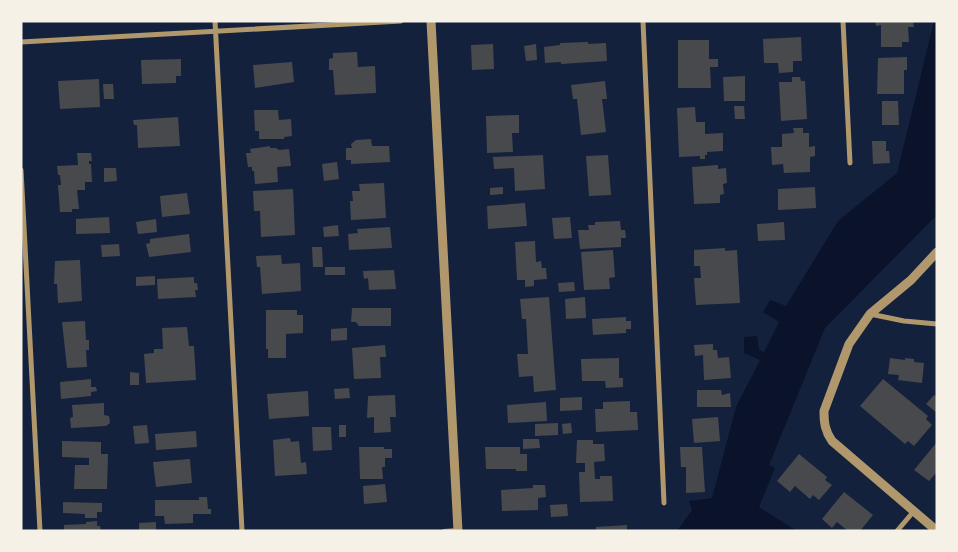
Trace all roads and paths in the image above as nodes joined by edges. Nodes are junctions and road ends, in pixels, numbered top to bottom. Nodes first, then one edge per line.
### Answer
1 (216, 21) edge
2 (401, 21) edge
3 (431, 21) edge
4 (642, 21) edge
5 (843, 21) edge
6 (216, 32) junction
7 (21, 42) edge
8 (850, 163) dead end
9 (21, 170) edge
10 (937, 252) edge
11 (870, 314) junction
12 (937, 324) edge
13 (664, 503) dead end
14 (914, 511) junction
15 (458, 530) edge
16 (40, 531) edge
17 (242, 531) edge
18 (444, 531) edge
19 (897, 531) edge
20 (937, 531) edge

1 - 6 street
2 - 6 street
3 - 15 street
4 - 13 street
5 - 8 street
6 - 7 street
6 - 17 street
9 - 16 street
10 - 11 street
11 - 12 street
11 - 14 street
14 - 19 street
14 - 20 street
15 - 18 lane

